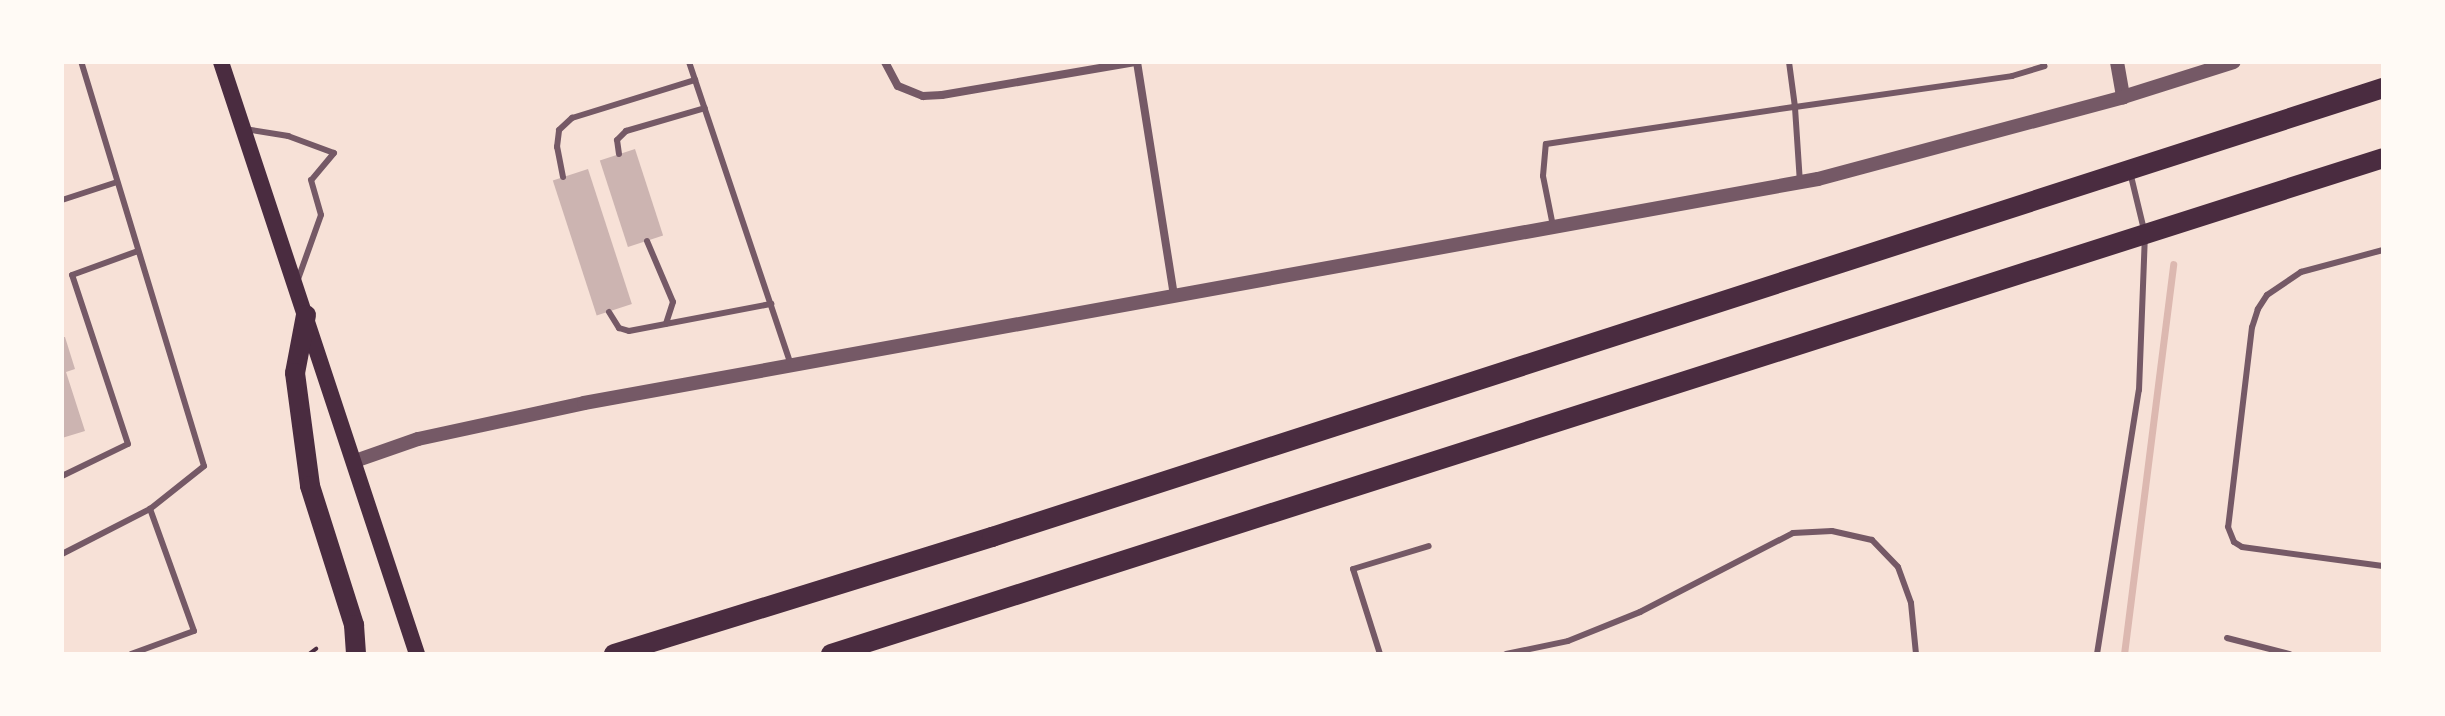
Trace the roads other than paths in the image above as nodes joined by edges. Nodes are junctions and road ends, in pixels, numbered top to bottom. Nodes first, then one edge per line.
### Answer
1 (81, 62) edge
2 (221, 62) edge
3 (689, 62) edge
4 (885, 62) edge
5 (1136, 62) edge
6 (1789, 62) edge
7 (2043, 62) edge
8 (2117, 62) edge
9 (2234, 62) edge
10 (695, 80) junction
11 (2383, 88) edge
12 (2123, 97) junction
13 (1795, 107) junction
14 (705, 108) junction
15 (245, 129) junction
16 (619, 154) dead end
17 (2383, 158) edge
18 (2129, 169) junction
19 (563, 177) dead end
20 (117, 182) junction
21 (1800, 183) junction
22 (62, 200) edge
23 (1553, 227) junction
24 (2145, 234) junction
25 (647, 241) dead end
26 (2383, 250) edge
27 (138, 251) junction
28 (296, 284) junction
29 (1174, 295) junction
30 (771, 304) junction
31 (609, 312) dead end
32 (306, 315) junction
33 (666, 324) junction
34 (791, 365) junction
35 (355, 461) junction
36 (62, 476) edge
37 (150, 509) junction
38 (1429, 546) dead end
39 (62, 554) edge
40 (2383, 566) edge
41 (2227, 638) dead end
42 (131, 654) edge
43 (356, 654) edge
44 (417, 654) edge
45 (614, 654) edge
46 (831, 654) edge
47 (1380, 654) edge
48 (1506, 654) edge
49 (1916, 654) edge
50 (2097, 654) edge
51 (2290, 654) edge

1 - 20 lane
2 - 15 main road
3 - 10 lane
4 - 5 street
5 - 29 street
6 - 13 lane
7 - 13 lane
8 - 12 street
9 - 12 street
10 - 14 lane
10 - 19 lane
11 - 18 highway
12 - 21 street
13 - 21 lane
13 - 23 lane
14 - 16 lane
14 - 30 lane
15 - 28 main road
15 - 28 lane
17 - 24 highway
18 - 24 lane
18 - 45 highway
20 - 22 lane
20 - 27 lane
21 - 23 street
23 - 29 street
24 - 46 highway
24 - 50 lane
25 - 33 lane
26 - 40 lane
27 - 36 lane
27 - 37 lane
28 - 32 main road
29 - 34 street
30 - 33 lane
30 - 34 lane
31 - 33 lane
32 - 35 main road
32 - 43 highway
34 - 35 street
35 - 44 main road
37 - 39 lane
37 - 42 lane
38 - 47 lane
41 - 51 lane
48 - 49 lane

